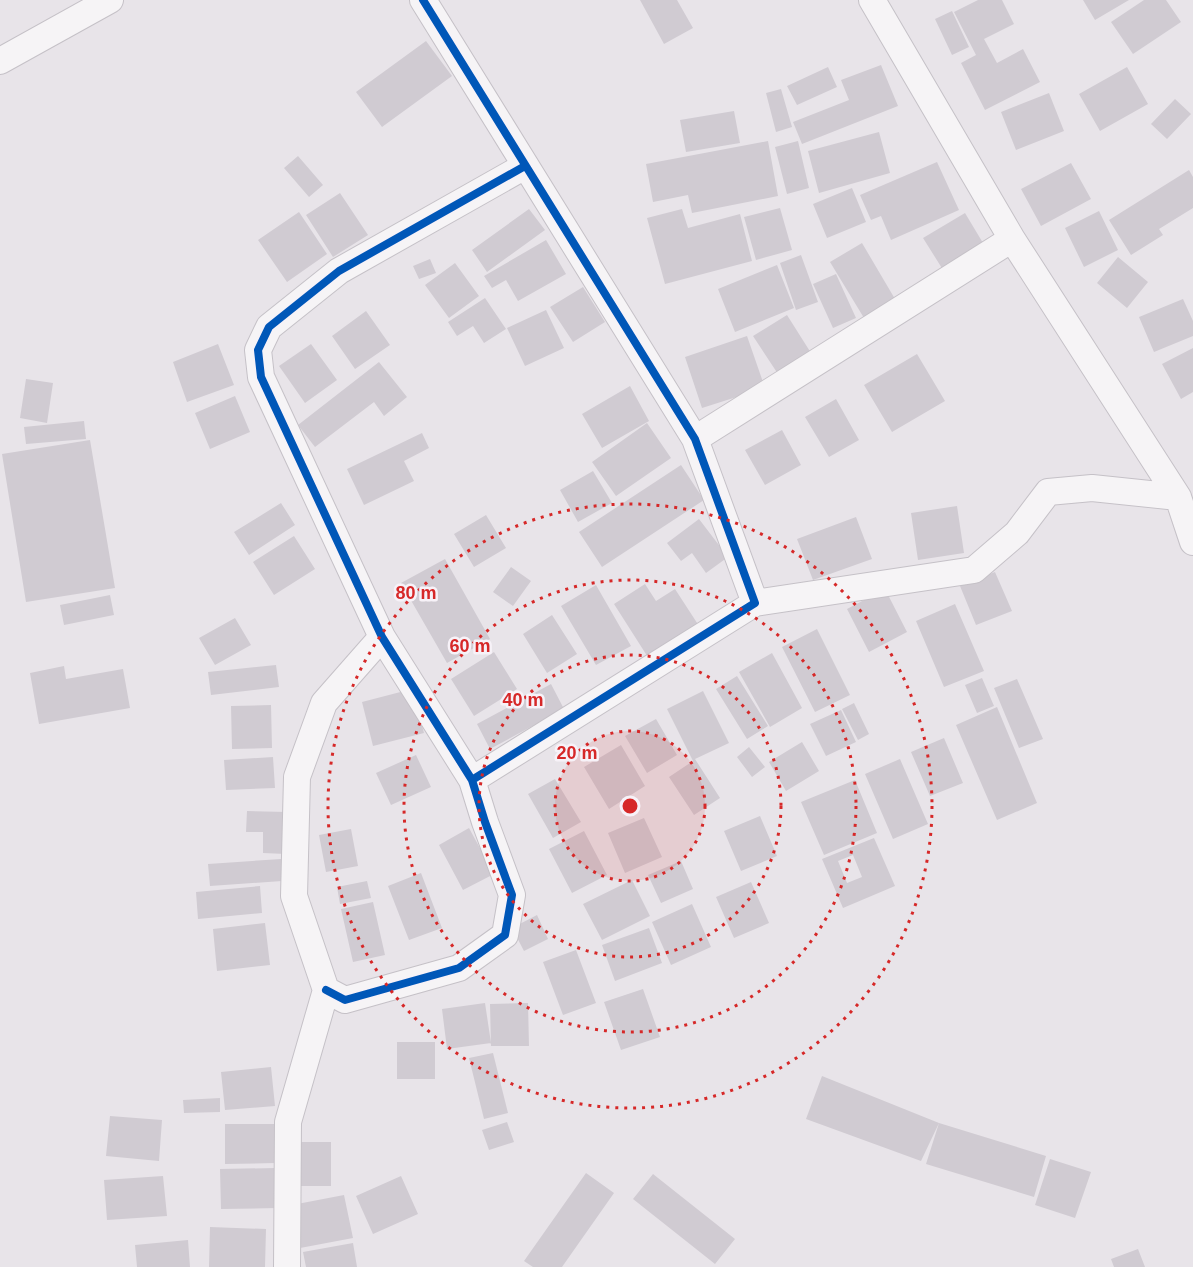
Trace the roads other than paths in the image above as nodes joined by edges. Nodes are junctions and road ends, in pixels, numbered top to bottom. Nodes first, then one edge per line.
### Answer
1 (110, 0) edge
2 (423, 0) edge
3 (873, 0) edge
4 (0, 61) edge
5 (525, 166) junction
6 (1012, 238) junction
7 (695, 439) junction
8 (1178, 497) junction
9 (1193, 542) edge
10 (755, 603) junction
11 (382, 638) junction
12 (472, 780) junction
13 (326, 990) junction
14 (287, 1267) edge

1 - 4 street
2 - 5 street
3 - 6 street
5 - 7 street
5 - 11 street
6 - 7 street
6 - 8 street
7 - 10 street
8 - 9 street
8 - 10 street
10 - 12 street
11 - 12 street
11 - 13 street
12 - 13 street
13 - 14 street

